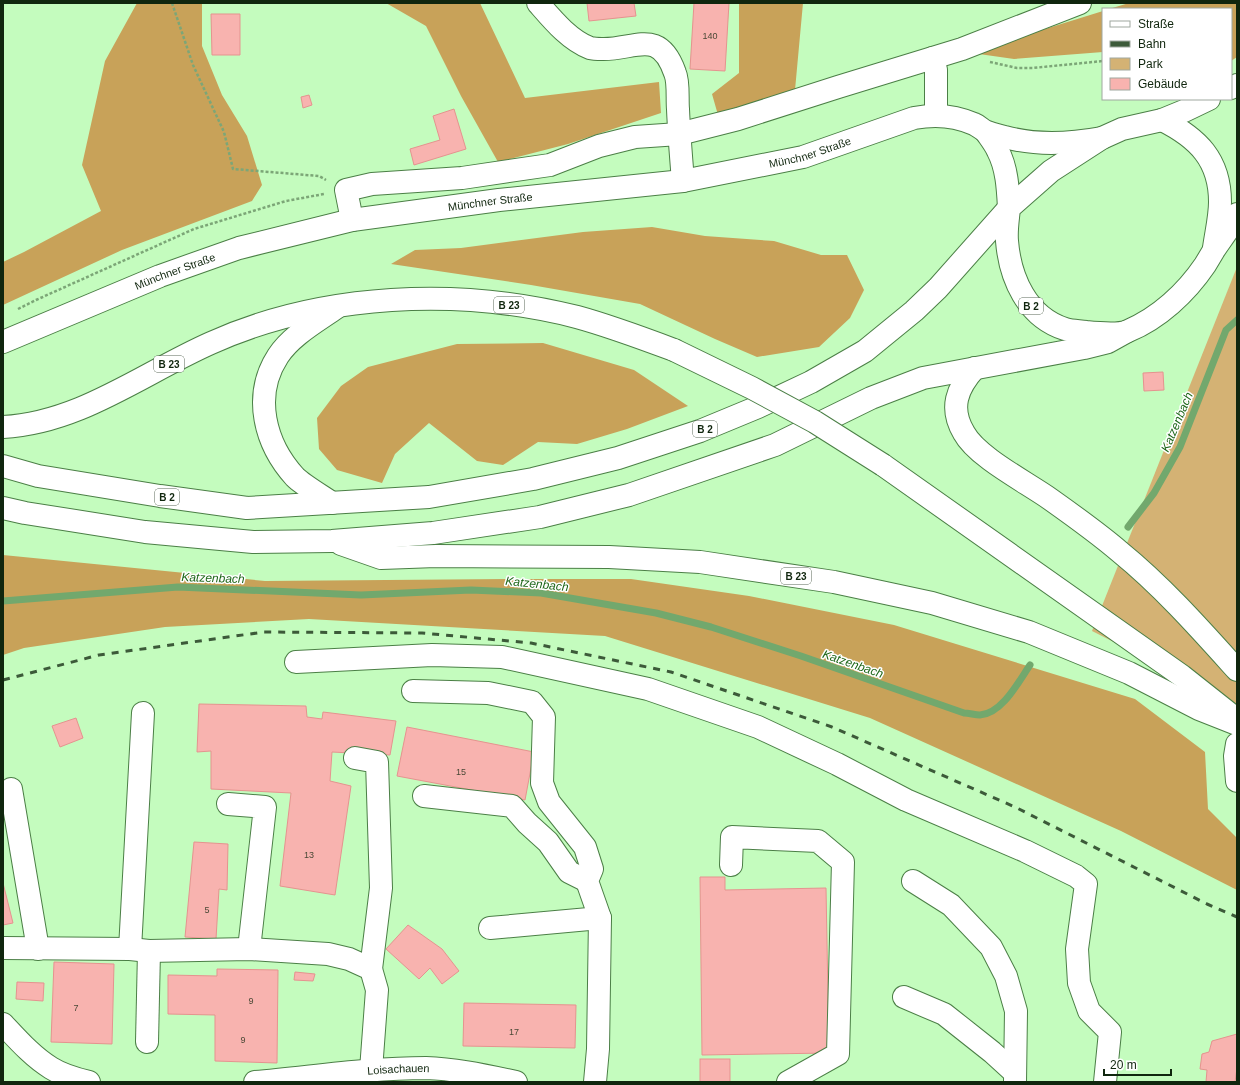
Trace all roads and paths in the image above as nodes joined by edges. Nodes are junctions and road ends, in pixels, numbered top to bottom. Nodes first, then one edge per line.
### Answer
1 (172, 3) edge
2 (538, 3) edge
3 (1080, 3) edge
4 (962, 49) junction
5 (933, 58) junction
6 (1102, 61) edge
7 (1207, 100) edge
8 (936, 115) junction
9 (1162, 120) junction
10 (986, 132) junction
11 (679, 134) junction
12 (1102, 138) junction
13 (683, 181) junction
14 (346, 190) junction
15 (1009, 208) junction
16 (1237, 214) edge
17 (352, 220) junction
18 (1213, 251) junction
19 (338, 307) junction
20 (16, 310) dead end
21 (1126, 332) junction
22 (3, 342) edge
23 (975, 368) junction
24 (3, 427) edge
25 (3, 466) edge
26 (332, 503) junction
27 (3, 508) edge
28 (332, 541) junction
29 (296, 662) dead end
30 (1237, 670) edge
31 (413, 691) dead end
32 (143, 713) dead end
33 (1237, 720) edge
34 (1237, 724) edge
35 (1237, 744) edge
36 (355, 758) dead end
37 (1237, 781) edge
38 (10, 789) dead end
39 (424, 796) dead end
40 (228, 804) dead end
41 (731, 865) dead end
42 (587, 880) junction
43 (913, 881) dead end
44 (600, 918) junction
45 (490, 928) dead end
46 (3, 948) edge
47 (38, 949) junction
48 (249, 949) junction
49 (140, 950) junction
50 (370, 969) junction
51 (904, 997) dead end
52 (3, 1024) edge
53 (147, 1042) dead end
54 (371, 1070) junction
55 (45, 1075) edge
56 (1015, 1078) edge
57 (89, 1082) edge
58 (255, 1082) edge
59 (516, 1082) edge
60 (595, 1082) edge
61 (788, 1082) edge
62 (1105, 1082) edge

1 - 14 path
2 - 11 main road
3 - 4 main road
4 - 5 main road
4 - 6 path
5 - 8 main road
5 - 11 main road
7 - 9 main road, B 2
8 - 10 main road, Münchner Straße
8 - 13 main road, Münchner Straße
9 - 12 main road, B 2
9 - 18 main road, B 2
10 - 12 main road
10 - 15 main road
11 - 13 main road
11 - 14 main road
12 - 15 main road, B 2
13 - 17 main road, Münchner Straße
14 - 17 main road
14 - 20 path
15 - 21 main road, B 2
15 - 26 main road, B 2
16 - 18 main road, B 2
17 - 22 main road, Münchner Straße
18 - 21 main road, B 2
19 - 24 main road, B 23
19 - 26 main road
19 - 33 main road, B 23, bridge
21 - 23 main road, B 2
23 - 28 main road, B 2
23 - 30 main road
25 - 26 main road, B 2
27 - 28 main road, B 2
28 - 34 main road, B 23
29 - 62 main road
31 - 42 main road
32 - 49 main road
35 - 37 main road
36 - 50 main road
38 - 47 main road
39 - 42 main road
40 - 48 main road
41 - 61 main road
42 - 44 main road
43 - 56 main road
44 - 45 main road
44 - 60 main road
46 - 47 main road
47 - 49 main road
48 - 49 main road
48 - 50 main road
49 - 53 main road
50 - 54 main road
51 - 56 main road
52 - 55 main road
54 - 58 main road, Loisachauen
54 - 59 main road, Loisachauen
55 - 57 main road

